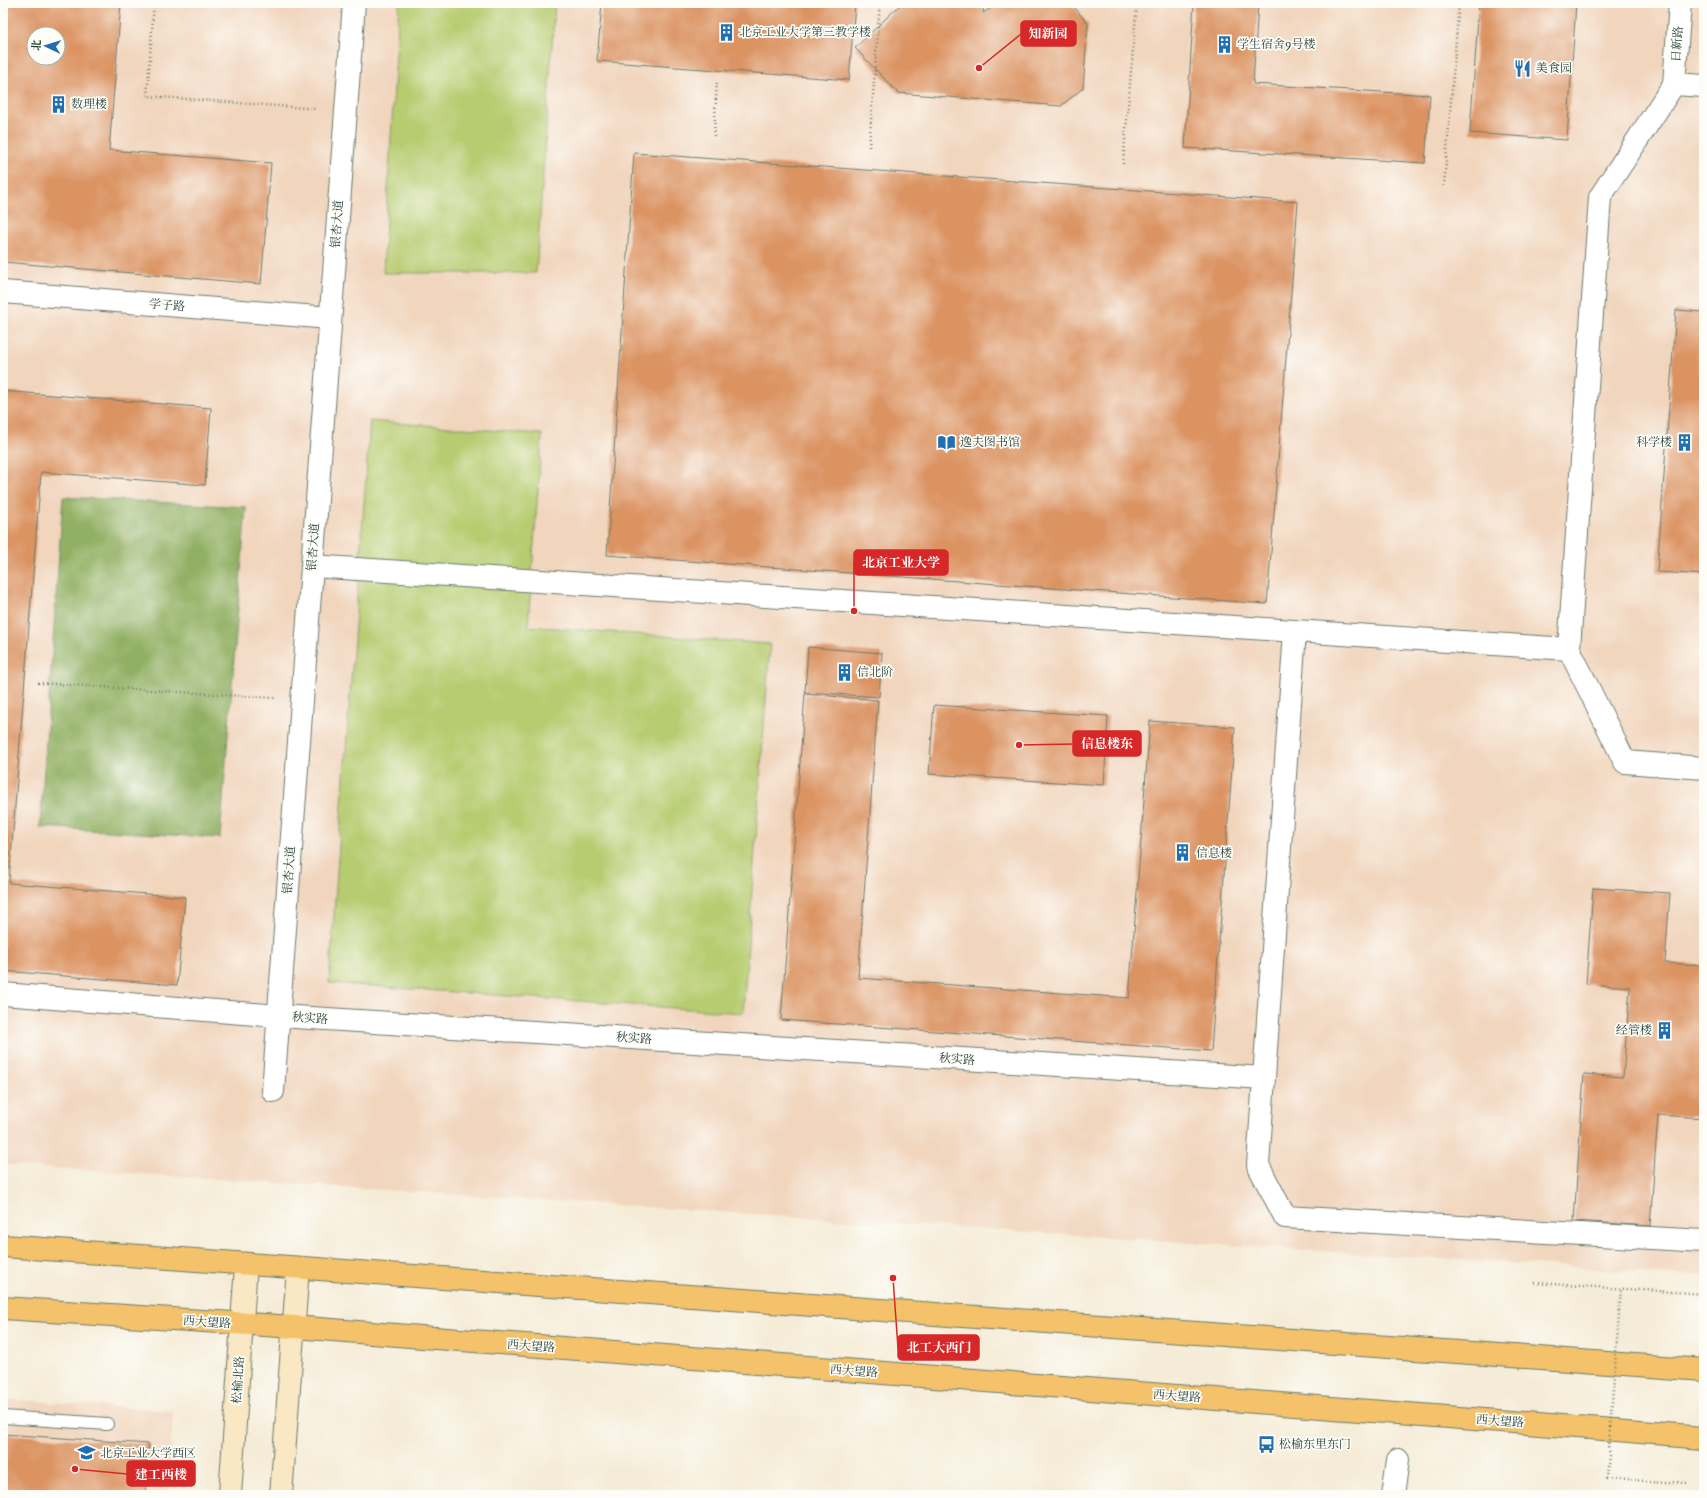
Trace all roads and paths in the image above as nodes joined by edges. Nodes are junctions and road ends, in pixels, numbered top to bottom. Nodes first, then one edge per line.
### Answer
1 (154, 3) edge
2 (354, 3) edge
3 (880, 3) edge
4 (1137, 3) edge
5 (1459, 3) edge
6 (1680, 3) edge
7 (717, 81) dead end
8 (1674, 84) junction
9 (1704, 86) edge
10 (345, 111) junction
11 (714, 136) dead end
12 (869, 147) dead end
13 (1123, 164) dead end
14 (1444, 186) dead end
15 (3, 292) edge
16 (330, 318) junction
17 (312, 566) junction
18 (1295, 631) junction
19 (1569, 649) junction
20 (38, 683) dead end
21 (302, 700) junction
22 (1704, 768) edge
23 (3, 994) edge
24 (278, 1016) junction
25 (1264, 1078) junction
26 (273, 1091) dead end
27 (1704, 1241) edge
28 (3, 1246) edge
29 (246, 1265) junction
30 (298, 1268) junction
31 (1535, 1283) dead end
32 (1621, 1289) junction
33 (1704, 1294) edge
34 (3, 1308) edge
35 (241, 1324) junction
36 (294, 1327) junction
37 (1704, 1370) edge
38 (3, 1417) edge
39 (107, 1424) dead end
40 (1704, 1437) edge
41 (1398, 1460) dead end
42 (1688, 1483) dead end
43 (230, 1495) edge
44 (281, 1495) edge
45 (1393, 1495) edge

1 - 10 path
2 - 10 street, 银杏大道
3 - 12 path
4 - 13 path
5 - 14 path
6 - 8 street, 日新路
7 - 11 path
8 - 9 street
8 - 19 street
10 - 16 street, 银杏大道
15 - 16 street, 学子路
16 - 17 street, 银杏大道
17 - 18 street
17 - 21 street, 银杏大道
18 - 19 street
18 - 25 street
19 - 22 street
20 - 21 path
21 - 24 street, 银杏大道
23 - 24 street, 秋实路
24 - 25 street, 秋实路
24 - 26 street, 银杏大道
25 - 27 street
28 - 29 main road
29 - 30 main road
29 - 35 street, 松榆北路
30 - 36 street
30 - 37 main road
31 - 32 path
32 - 33 path
32 - 42 path, bridge
34 - 35 main road, 西大望路
35 - 36 main road, 西大望路
35 - 43 street, 松榆北路
36 - 40 main road, 西大望路
36 - 44 street
38 - 39 lane
41 - 45 street

